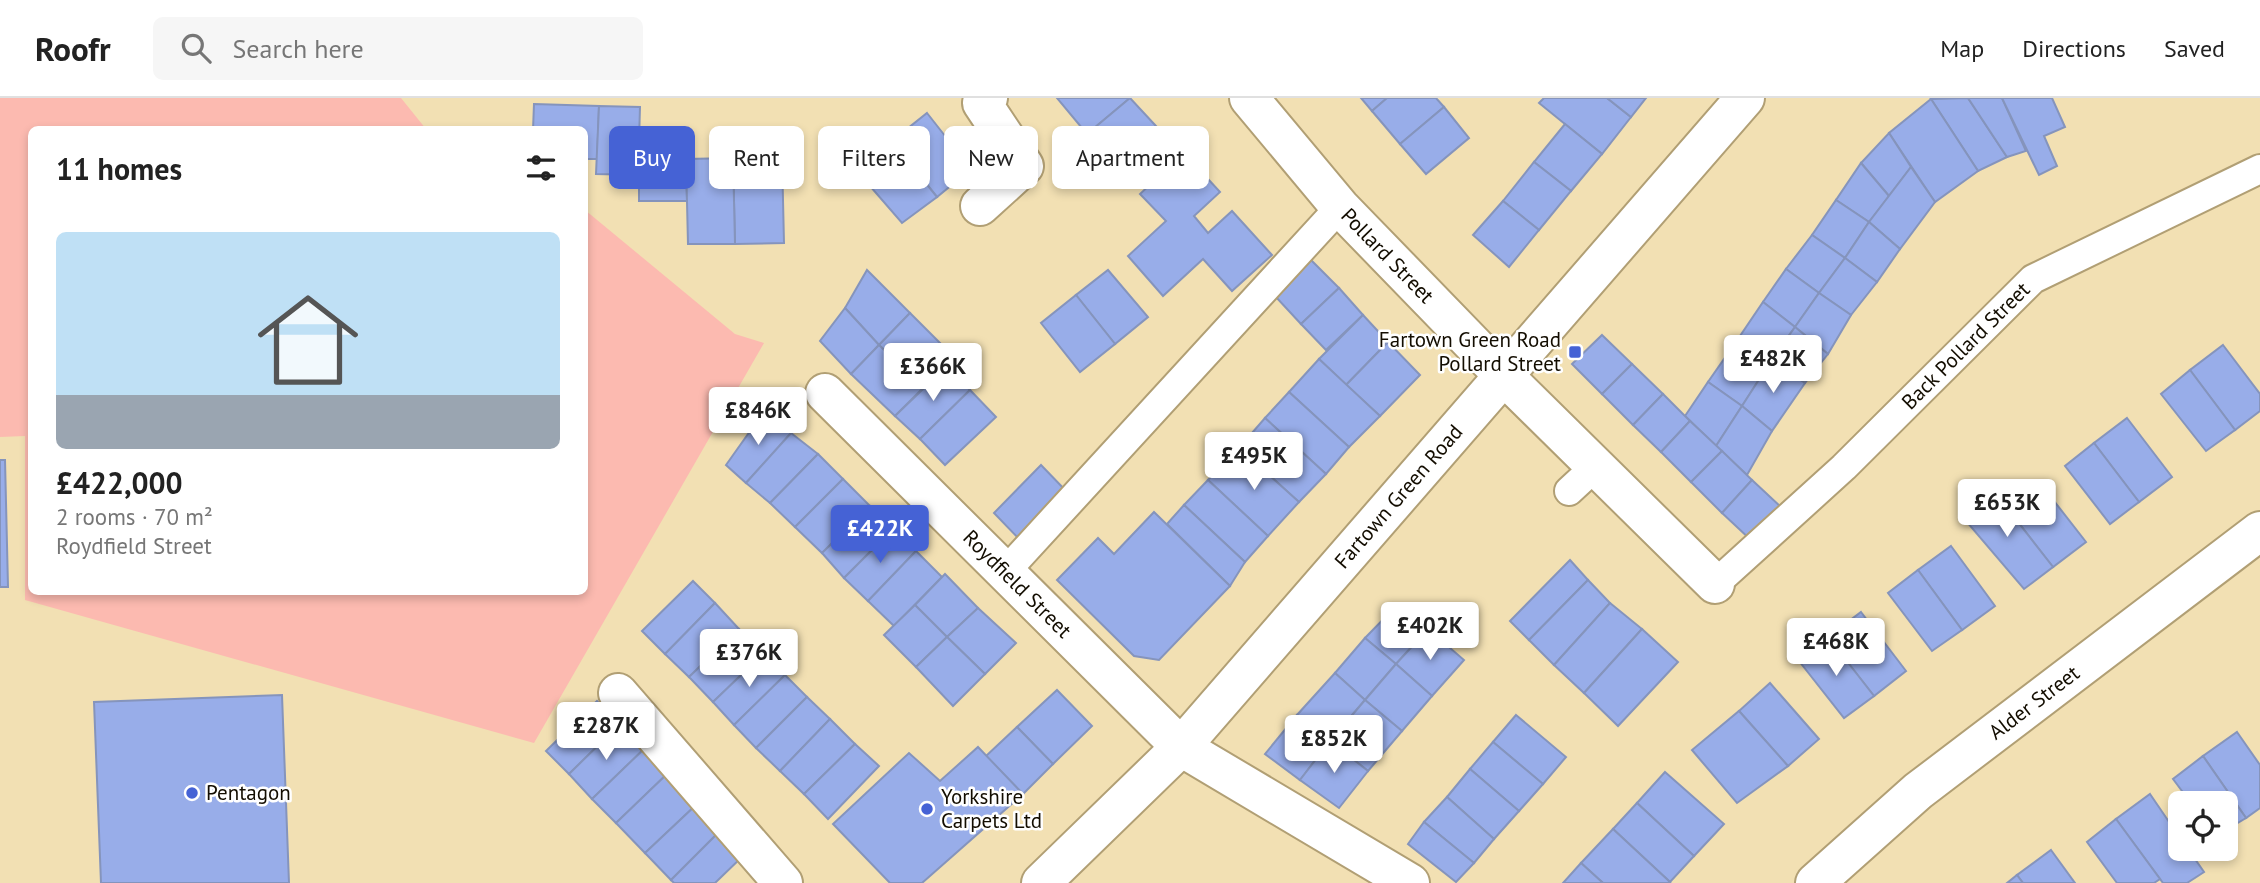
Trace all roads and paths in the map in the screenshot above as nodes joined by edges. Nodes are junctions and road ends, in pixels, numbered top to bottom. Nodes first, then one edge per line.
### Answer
1 (988, 98) edge
2 (1249, 98) edge
3 (1745, 98) edge
4 (2260, 169) edge
5 (980, 206) dead end
6 (1340, 207) junction
7 (1503, 374) junction
8 (825, 393) dead end
9 (2260, 531) edge
10 (1006, 571) junction
11 (1715, 584) joint
12 (618, 694) dead end
13 (1181, 747) junction
14 (1404, 882) edge
15 (783, 883) edge
16 (1041, 883) edge
17 (1815, 883) edge

1 - 5 street
2 - 6 street, Pollard Street
3 - 7 street, Fartown Green Road
4 - 11 lane, Back Pollard Street
6 - 7 street, Pollard Street
6 - 10 lane
7 - 11 street, Pollard Street
7 - 13 street, Fartown Green Road
8 - 10 street, Roydfield Street
9 - 17 street, Alder Street
10 - 13 street, Roydfield Street
12 - 15 street
13 - 14 street, Roydfield Street
13 - 16 street, Fartown Green Road

